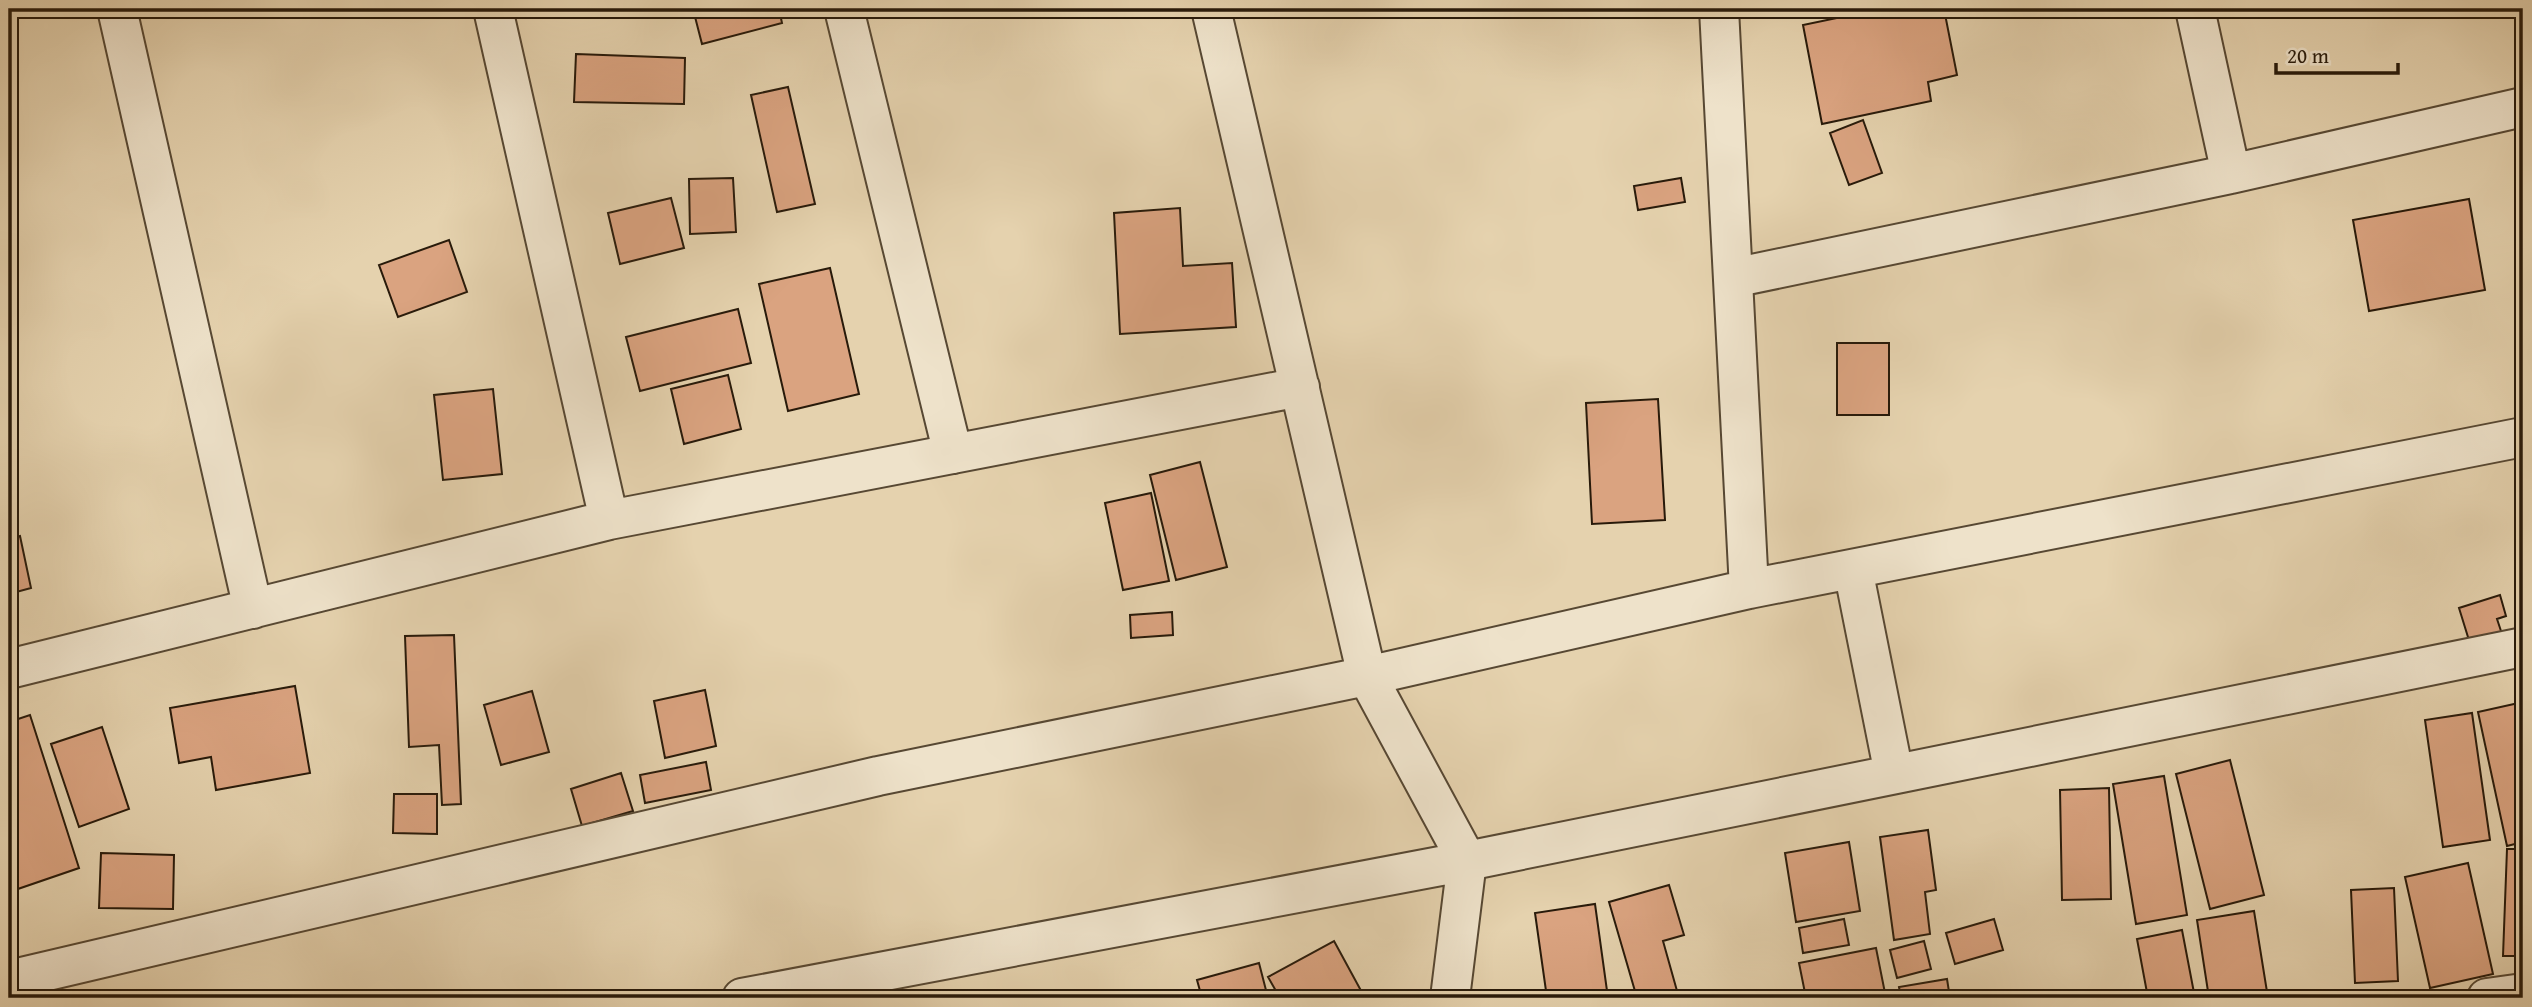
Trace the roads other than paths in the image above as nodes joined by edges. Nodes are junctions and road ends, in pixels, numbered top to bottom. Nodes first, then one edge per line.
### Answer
1 (117, 9) edge
2 (493, 9) edge
3 (844, 9) edge
4 (1211, 9) edge
5 (1719, 9) edge
6 (2196, 9) edge
7 (2523, 107) edge
8 (2231, 174) junction
9 (1733, 278) junction
10 (1300, 387) junction
11 (2523, 437) edge
12 (953, 454) junction
13 (610, 520) junction
14 (1853, 569) junction
15 (1749, 589) junction
16 (253, 610) junction
17 (2523, 647) edge
18 (9, 669) edge
19 (1367, 676) junction
20 (1894, 774) junction
21 (1467, 861) junction
22 (9, 980) edge
23 (869, 986) edge
24 (2523, 993) edge
25 (742, 998) edge
26 (1450, 998) edge
27 (2487, 998) edge

1 - 16 street
2 - 13 street
3 - 12 street
4 - 10 street
5 - 9 street
6 - 8 street
7 - 8 street
8 - 9 street
9 - 15 street
10 - 12 street
10 - 19 street
11 - 14 street
12 - 13 street
13 - 16 street
14 - 15 street
14 - 20 street
15 - 19 street
16 - 18 street
17 - 20 street
19 - 21 street
19 - 22 street
20 - 21 street
21 - 23 street
21 - 26 street
23 - 25 street
24 - 27 street

